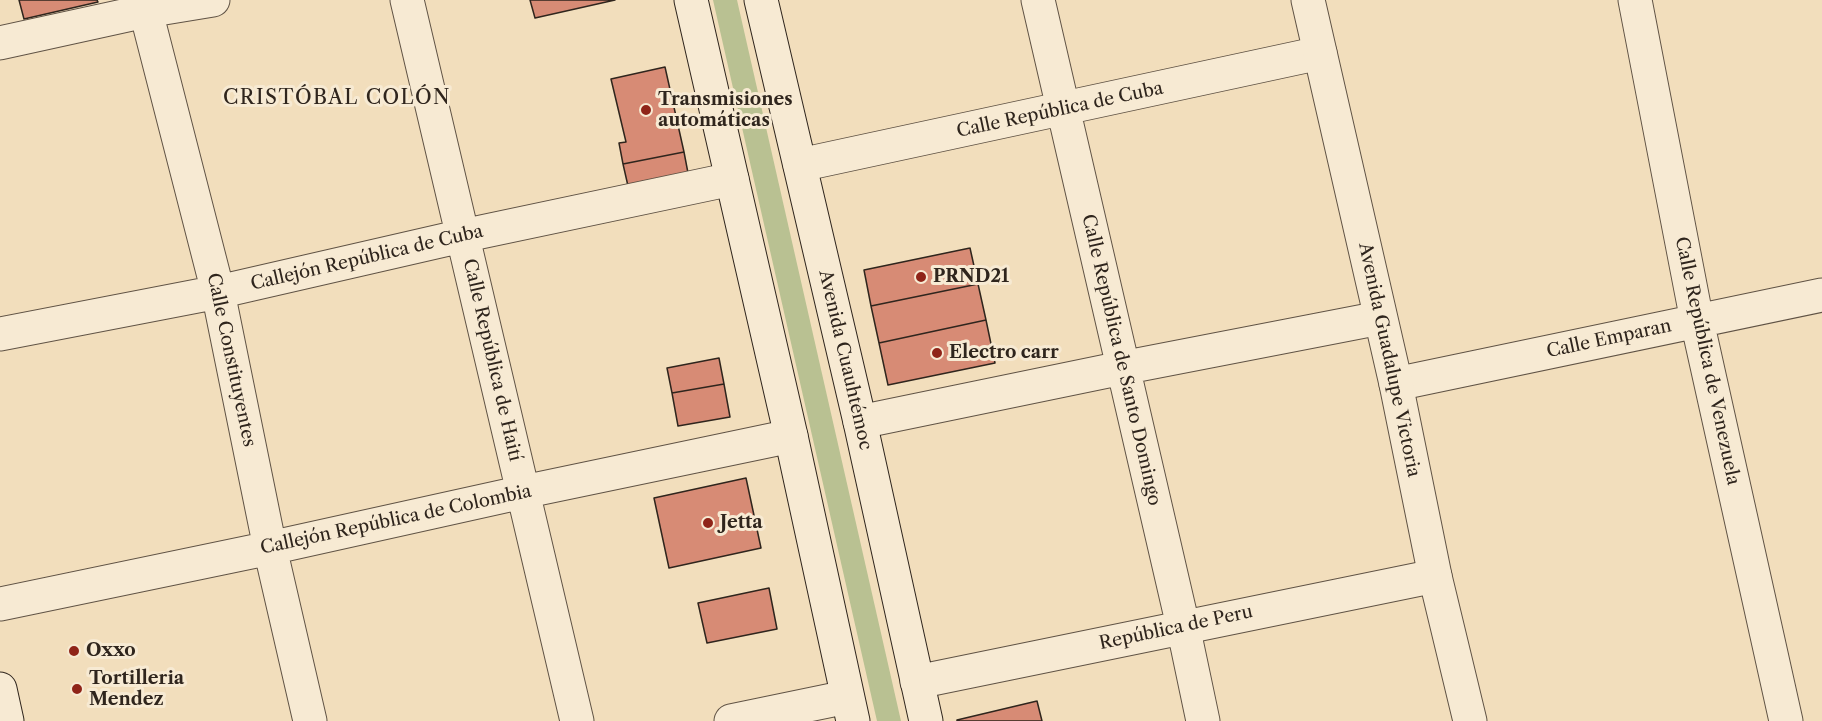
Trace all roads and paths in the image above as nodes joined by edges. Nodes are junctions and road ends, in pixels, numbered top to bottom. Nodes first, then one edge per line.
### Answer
1 (213, 0) edge
2 (407, 0) edge
3 (691, 0) edge
4 (761, 0) edge
5 (1038, 0) edge
6 (1308, 0) edge
7 (1635, 0) edge
8 (145, 6) edge
9 (0, 43) edge
10 (1320, 53) junction
11 (1063, 109) junction
12 (800, 165) junction
13 (732, 179) junction
14 (462, 236) junction
15 (218, 292) junction
16 (1822, 295) edge
17 (1380, 318) junction
18 (1697, 321) junction
19 (0, 334) edge
20 (1122, 368) junction
21 (1396, 384) junction
22 (860, 422) junction
23 (791, 436) junction
24 (523, 492) junction
25 (270, 548) junction
26 (1435, 576) junction
27 (0, 604) edge
28 (1183, 626) junction
29 (917, 682) junction
30 (0, 689) edge
31 (850, 709) edge
32 (7, 721) edge
33 (310, 721) edge
34 (577, 721) edge
35 (731, 721) edge
36 (926, 721) edge
37 (1203, 721) edge
38 (1470, 721) edge
39 (1786, 721) edge

1 - 8 street
2 - 14 street, Calle República de Haití
3 - 13 street
4 - 12 street, Avenida Cuauhtémoc
5 - 11 street, Calle República de Santo Domingo
6 - 10 street, Avenida Guadalupe Victoria
7 - 18 street, Calle República de Venezuela
8 - 9 street
8 - 15 street, Calle Constituyentes
10 - 11 street, Calle República de Cuba
10 - 17 street, Avenida Guadalupe Victoria
11 - 12 street, Calle República de Cuba
11 - 20 street, Calle República de Santo Domingo
12 - 22 street, Avenida Cuauhtémoc
13 - 14 street, Callejón República de Cuba
13 - 23 street
14 - 15 street, Callejón República de Cuba
14 - 24 street, Calle República de Haití
15 - 19 street, Callejón República de Cuba
15 - 25 street, Calle Constituyentes
16 - 18 street, Calle Emparan
17 - 20 street
17 - 21 street, Avenida Guadalupe Victoria
18 - 21 street, Calle Emparan
18 - 39 street, Calle República de Venezuela
20 - 22 street
20 - 28 street, Calle República de Santo Domingo
21 - 26 street, Avenida Guadalupe Victoria
22 - 29 street, Avenida Cuauhtémoc
23 - 24 street, Callejón República de Colombia
23 - 31 street
24 - 25 street, Callejón República de Colombia
24 - 34 street, Calle República de Haití
25 - 27 street, Callejón República de Colombia
25 - 33 street, Calle Constituyentes
26 - 28 street, República de Peru
26 - 38 street, Avenida Guadalupe Victoria
28 - 29 street, República de Peru
28 - 37 street, Calle República de Santo Domingo
29 - 36 street, Avenida Cuauhtémoc
30 - 32 street
31 - 35 street

